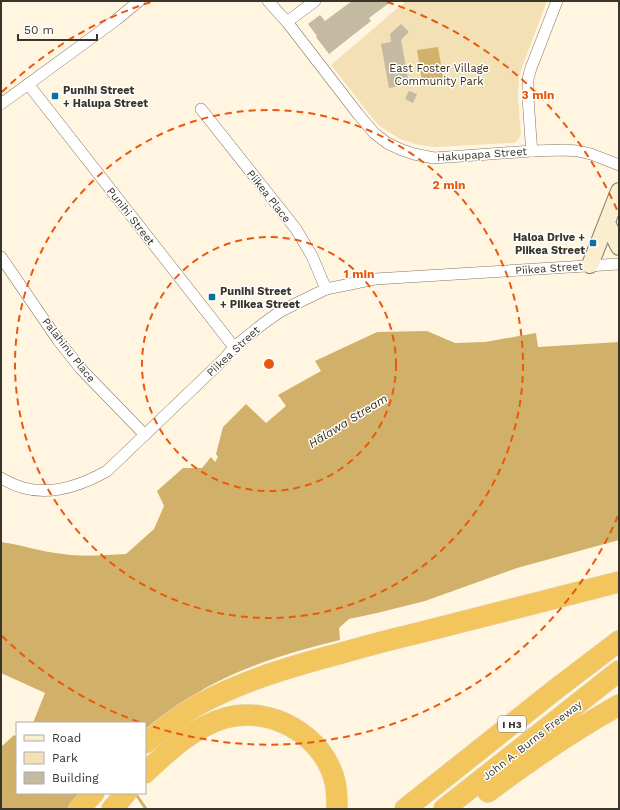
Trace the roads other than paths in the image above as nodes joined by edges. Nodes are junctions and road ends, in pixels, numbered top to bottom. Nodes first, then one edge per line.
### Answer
1 (139, 1) edge
2 (268, 1) edge
3 (315, 1) edge
4 (557, 1) edge
5 (286, 22) junction
6 (28, 84) junction
7 (1, 104) edge
8 (201, 109) dead end
9 (532, 151) junction
10 (619, 165) edge
11 (619, 191) edge
12 (607, 223) junction
13 (619, 247) edge
14 (1, 257) edge
15 (619, 264) edge
16 (590, 265) junction
17 (326, 289) junction
18 (234, 347) junction
19 (145, 435) junction
20 (1, 478) edge
21 (619, 582) edge
22 (619, 641) edge
23 (619, 671) edge
24 (619, 705) edge
25 (146, 743) edge
26 (146, 772) edge
27 (93, 794) edge
28 (80, 809) edge
29 (337, 809) edge
30 (406, 809) edge
31 (444, 809) edge
32 (467, 809) edge

1 - 6 street
2 - 5 street, Hakupapa Street
3 - 5 street
4 - 9 street
5 - 9 street, Hakupapa Street
6 - 7 street
6 - 18 street, Punihi Street
8 - 17 street, Piikea Place
9 - 10 street, Hakupapa Street
11 - 12 street
12 - 13 street
12 - 16 street
14 - 19 street, Palahinu Place
15 - 16 street, Piikea Street
16 - 17 street, Piikea Street
17 - 18 street, Piikea Street
18 - 19 street, Piikea Street
19 - 20 street, Piikea Street
21 - 25 highway
22 - 30 highway, I H3
23 - 31 highway, John A. Burns Freeway / I H3
24 - 32 highway
26 - 29 highway
27 - 28 highway

